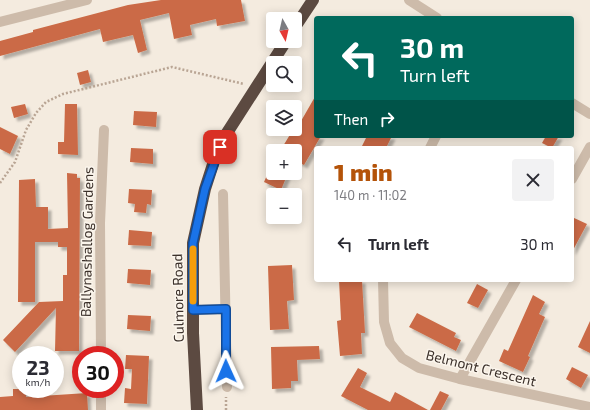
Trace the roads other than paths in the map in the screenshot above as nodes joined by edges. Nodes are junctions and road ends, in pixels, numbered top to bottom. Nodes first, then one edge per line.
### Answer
1 (87, 0) edge
2 (313, 0) edge
3 (409, 0) edge
4 (54, 4) edge
5 (302, 16) edge
6 (434, 16) edge
7 (0, 22) edge
8 (281, 48) edge
9 (574, 104) edge
10 (590, 114) edge
11 (104, 130) dead end
12 (590, 147) edge
13 (574, 175) edge
14 (223, 194) dead end
15 (383, 282) edge
16 (515, 282) edge
17 (226, 309) junction
18 (193, 310) junction
19 (101, 346) edge
20 (460, 379) junction
21 (227, 387) dead end
22 (101, 398) edge
23 (590, 407) edge
24 (101, 410) edge
25 (197, 410) edge

1 - 4 street
2 - 5 highway
3 - 6 street
4 - 7 street
8 - 18 highway, Culmore Road
9 - 10 street
11 - 19 street, Ballynashallog Gardens
12 - 13 street
14 - 17 street
15 - 20 street, Belmont Crescent
16 - 20 street
17 - 18 street
17 - 21 street
18 - 25 highway, Culmore Road
20 - 23 street, Belmont Crescent
22 - 24 street

